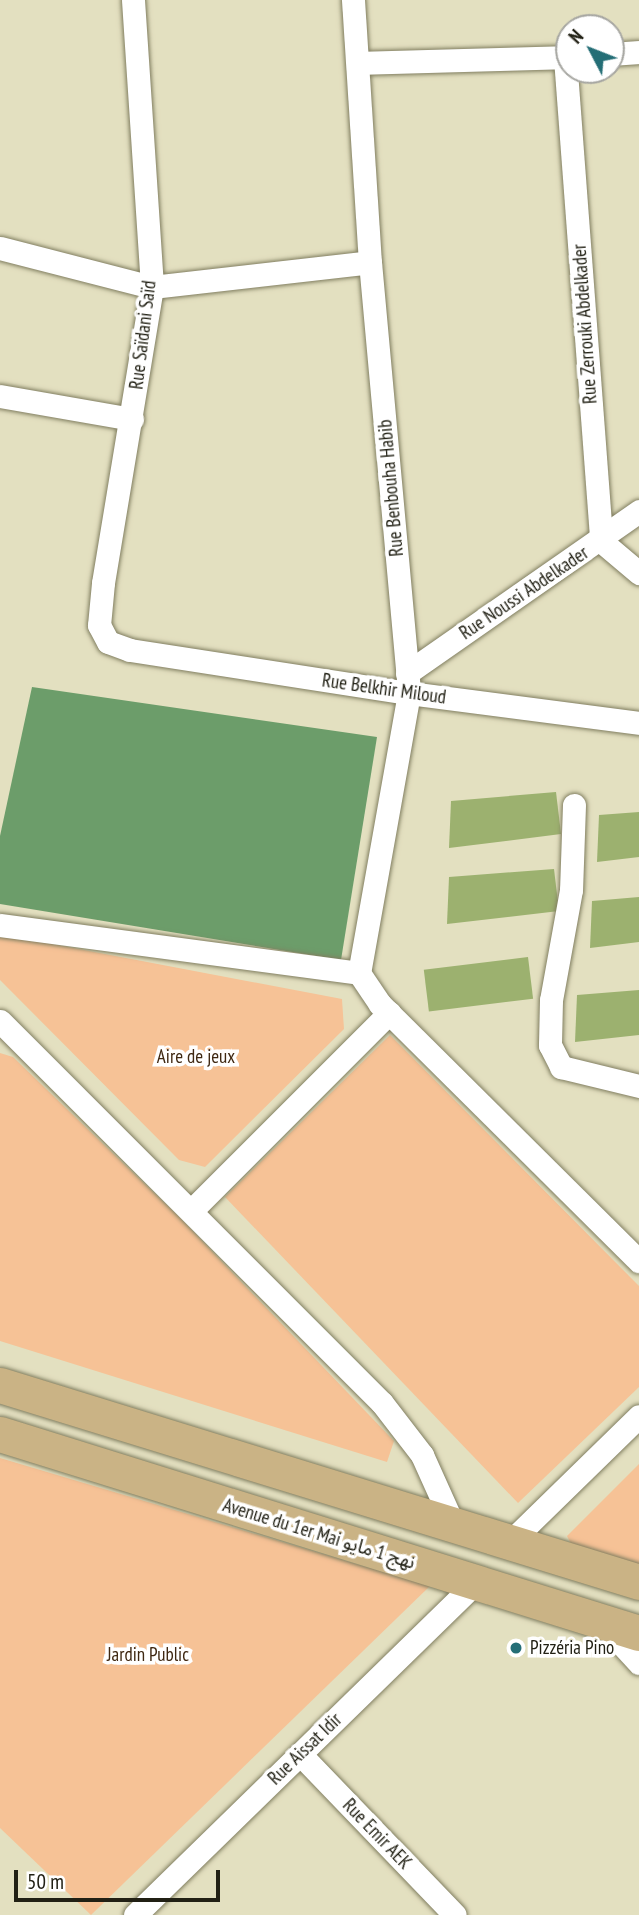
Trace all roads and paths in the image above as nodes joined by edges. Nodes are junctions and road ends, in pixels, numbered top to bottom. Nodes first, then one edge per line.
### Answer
1 (133, 0) edge
2 (353, 0) edge
3 (555, 58) edge
4 (358, 63) junction
5 (569, 84) edge
6 (0, 248) edge
7 (370, 262) junction
8 (152, 287) junction
9 (0, 396) edge
10 (132, 419) junction
11 (639, 511) edge
12 (601, 541) junction
13 (639, 573) edge
14 (130, 650) joint
15 (408, 683) junction
16 (639, 723) edge
17 (574, 805) dead end
18 (0, 925) edge
19 (359, 973) junction
20 (389, 1013) junction
21 (0, 1021) edge
22 (639, 1086) edge
23 (192, 1210) junction
24 (639, 1261) edge
25 (0, 1385) edge
26 (639, 1416) edge
27 (0, 1434) edge
28 (453, 1524) junction
29 (510, 1542) junction
30 (639, 1582) edge
31 (475, 1583) junction
32 (601, 1622) junction
33 (639, 1633) edge
34 (639, 1663) edge
35 (300, 1754) junction
36 (135, 1915) edge
37 (455, 1915) edge

1 - 8 street, Rue Saïdani Saïd
2 - 4 street, Rue Benbouha Habib
3 - 4 street
4 - 7 street, Rue Benbouha Habib
5 - 12 street, Rue Zerrouki Abdelkader
6 - 8 street
7 - 8 street
7 - 15 street, Rue Benbouha Habib
8 - 10 street, Rue Saïdani Saïd
9 - 10 street
10 - 14 street, Rue Saïdani Saïd
11 - 12 street, Rue Noussi Abdelkader
12 - 13 street
12 - 15 street, Rue Noussi Abdelkader
14 - 15 street, Rue Belkhir Miloud
15 - 16 street, Rue Belkhir Miloud
15 - 19 street, Rue Benbouha Habib
17 - 22 street
18 - 19 street
19 - 20 street
20 - 23 street
20 - 24 street
21 - 23 street
23 - 28 street
25 - 28 main road
26 - 29 street
27 - 31 main road, Avenue du 1er Mai نهج 1 مايو
28 - 29 main road
29 - 30 main road
29 - 31 main road
31 - 32 main road, Avenue du 1er Mai نهج 1 مايو
31 - 35 street, Rue Aissat Idir
32 - 33 main road, Avenue du 1er Mai نهج 1 مايو
32 - 34 street
35 - 36 street, Rue Aissat Idir
35 - 37 street, Rue Emir AEK

